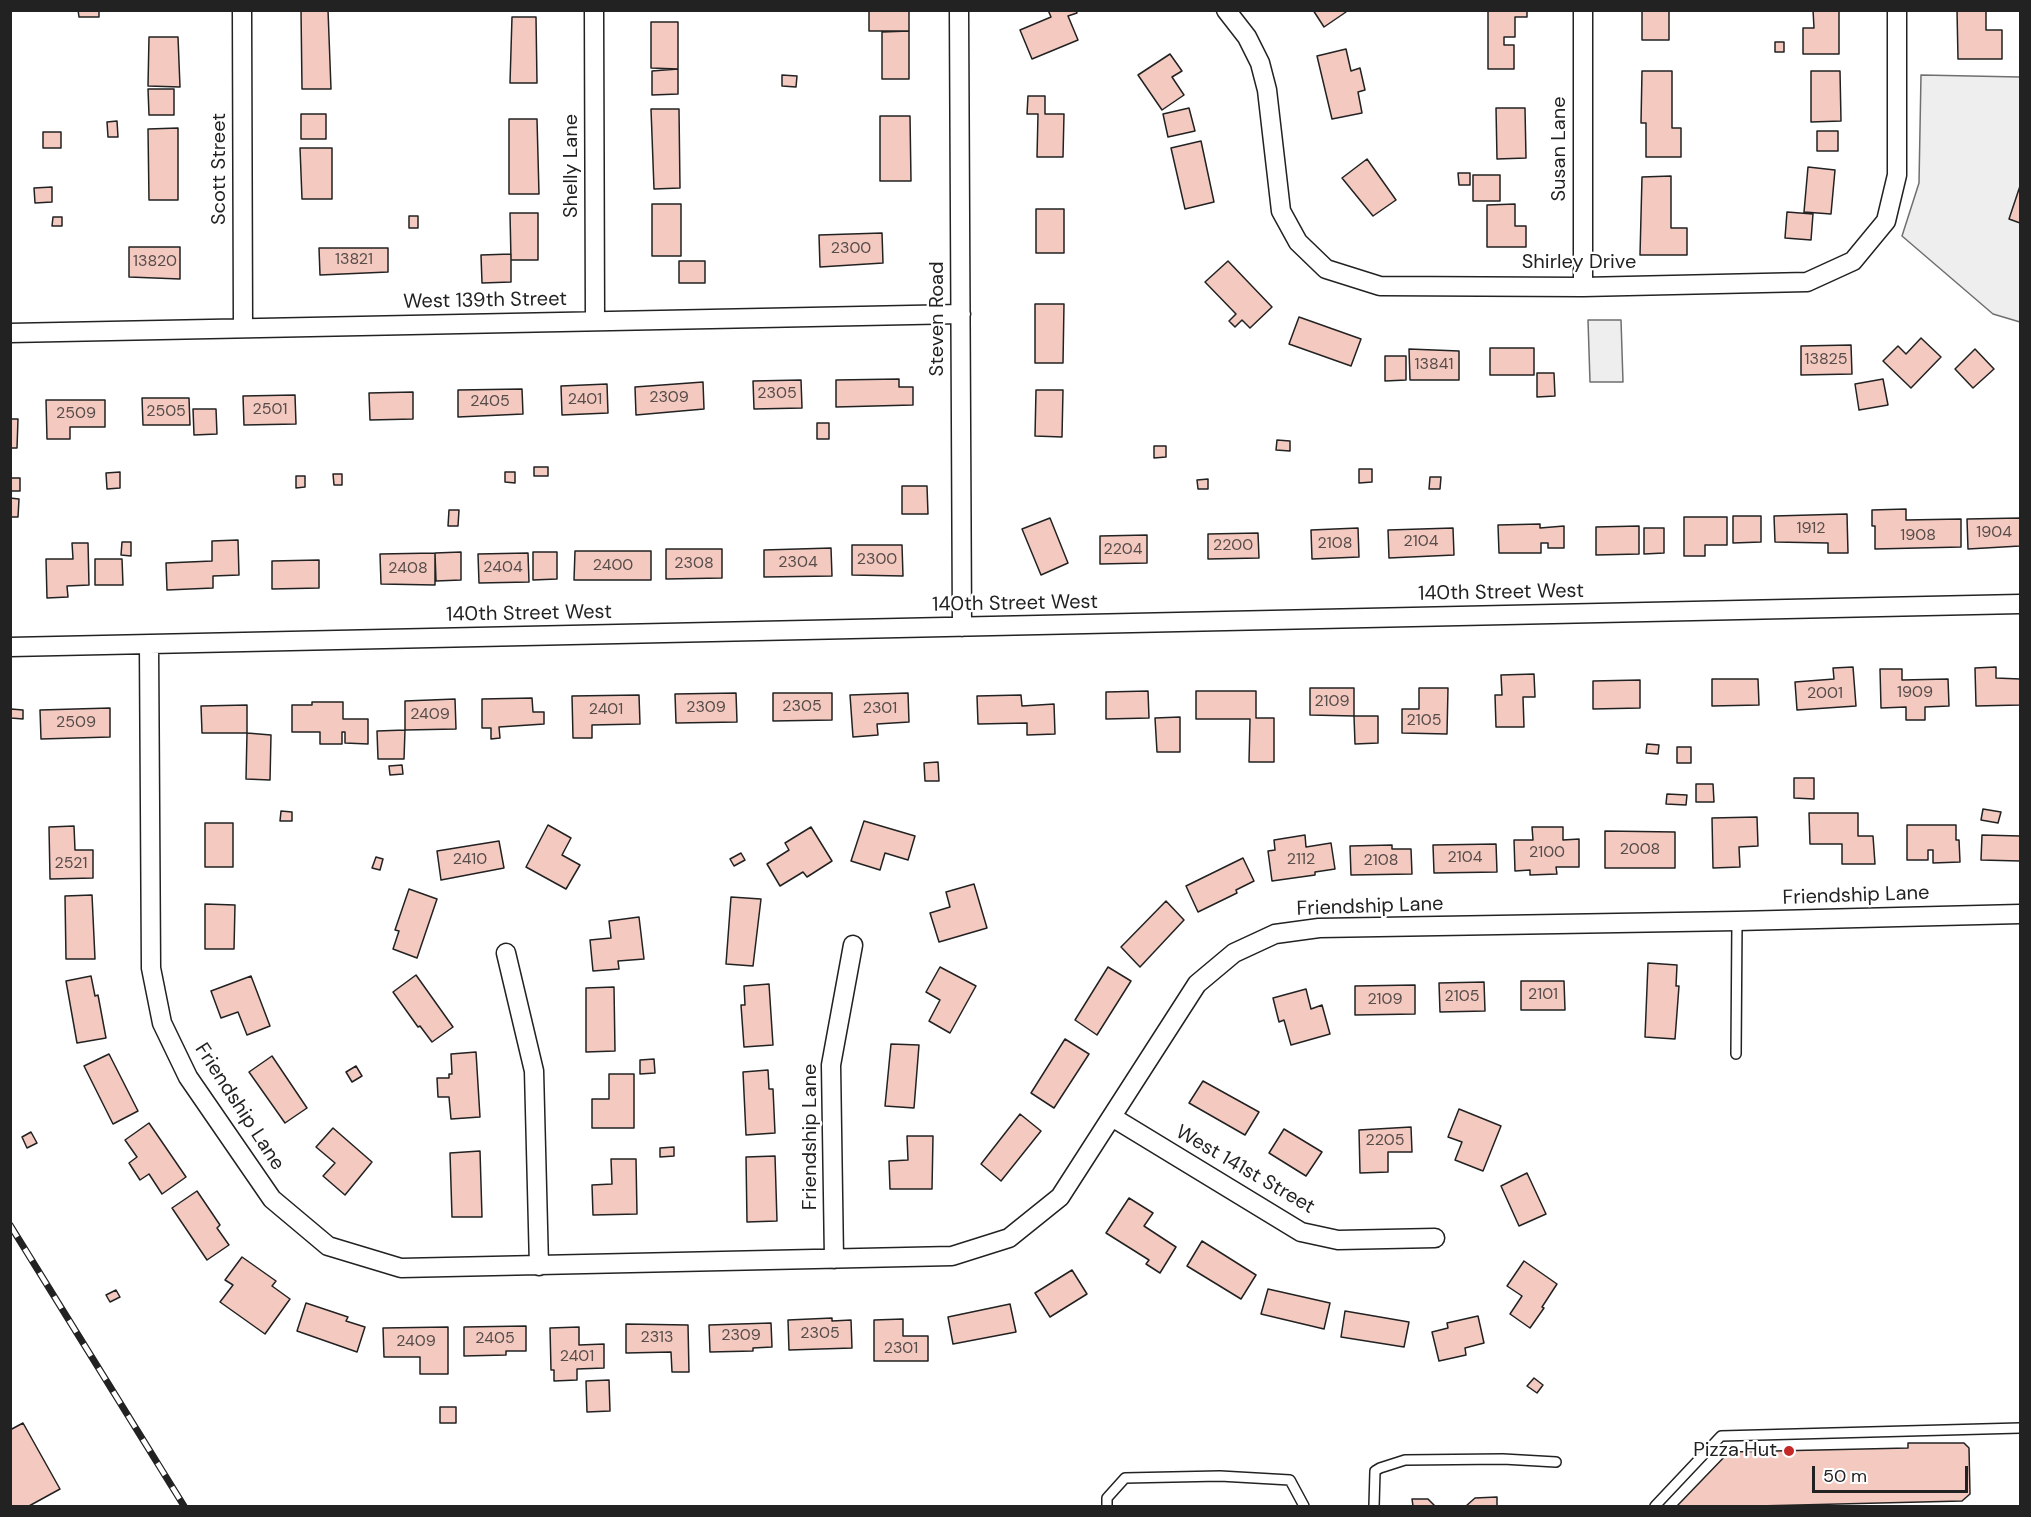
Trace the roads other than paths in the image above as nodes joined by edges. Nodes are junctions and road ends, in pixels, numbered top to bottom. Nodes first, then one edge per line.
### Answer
1 (242, 10) edge
2 (594, 10) edge
3 (959, 10) edge
4 (1226, 10) edge
5 (1583, 10) edge
6 (1897, 10) edge
7 (1583, 287) junction
8 (961, 314) junction
9 (595, 321) junction
10 (243, 328) junction
11 (10, 333) edge
12 (2020, 604) edge
13 (962, 627) junction
14 (149, 645) junction
15 (10, 647) edge
16 (2020, 914) edge
17 (1737, 921) junction
18 (853, 945) dead end
19 (506, 953) dead end
20 (1736, 1054) dead end
21 (1112, 1118) junction
22 (1435, 1238) dead end
23 (834, 1259) junction
24 (539, 1266) junction
25 (2020, 1428) edge
26 (1556, 1462) dead end
27 (1107, 1506) edge
28 (1304, 1506) edge
29 (1374, 1506) edge
30 (1655, 1506) edge

1 - 10 street, Scott Street
2 - 9 street, Shelly Lane
3 - 8 street, Steven Road
4 - 7 street, Shirley Drive
5 - 7 street, Susan Lane
6 - 7 street, Shirley Drive
8 - 9 street, West 139th Street
8 - 13 street, Steven Road
9 - 10 street, West 139th Street
10 - 11 street, West 139th Street
12 - 13 street, 140th Street West
13 - 14 street, 140th Street West
14 - 15 street, 140th Street West
14 - 24 street, Friendship Lane
16 - 17 street, Friendship Lane
17 - 20 lane
17 - 21 street, Friendship Lane
18 - 23 street, Friendship Lane
19 - 24 street
21 - 22 street, West 141st Street
21 - 23 street, Friendship Lane
23 - 24 street, Friendship Lane
25 - 30 lane
26 - 29 lane
27 - 28 lane

